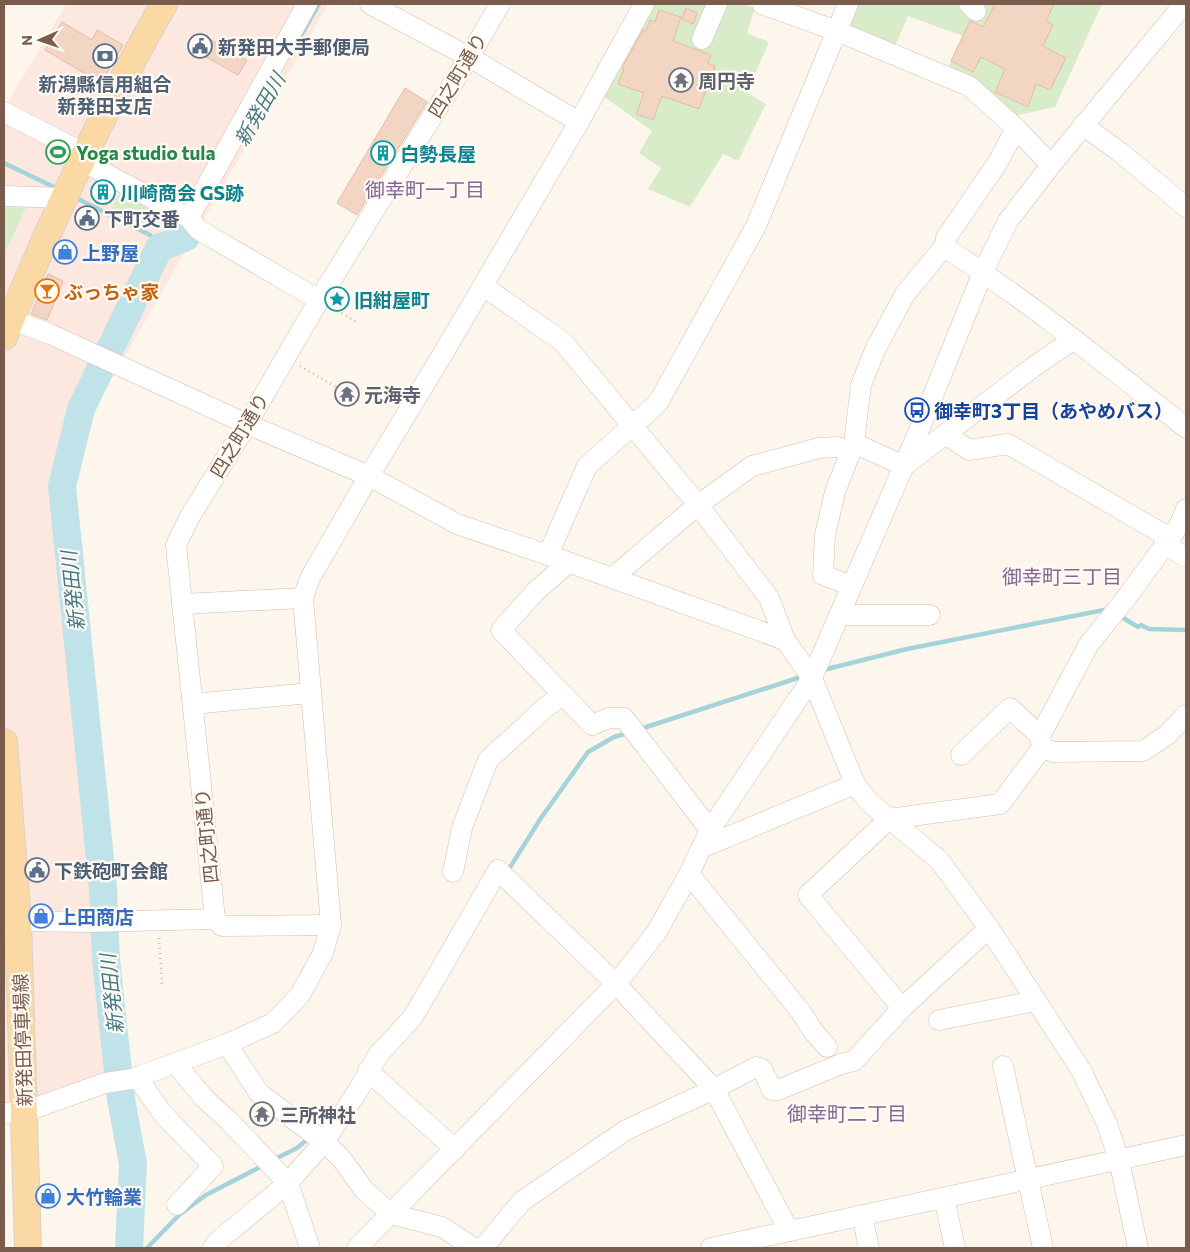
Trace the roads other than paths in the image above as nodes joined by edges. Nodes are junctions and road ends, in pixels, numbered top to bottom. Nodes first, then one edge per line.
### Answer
1 (164, 4) edge
2 (307, 4) edge
3 (370, 4) edge
4 (500, 4) edge
5 (644, 4) edge
6 (717, 4) edge
7 (762, 4) edge
8 (848, 4) edge
9 (1184, 4) edge
10 (837, 32) junction
11 (702, 39) dead end
12 (469, 57) junction
13 (4, 112) edge
14 (579, 122) junction
15 (1084, 125) junction
16 (1016, 128) junction
17 (84, 157) junction
18 (1051, 165) junction
19 (4, 196) edge
20 (64, 198) junction
21 (1186, 206) edge
22 (194, 224) junction
23 (944, 247) junction
24 (983, 272) junction
25 (483, 286) junction
26 (319, 300) junction
27 (6, 324) edge
28 (1074, 339) junction
29 (247, 424) junction
30 (633, 425) junction
31 (1186, 428) edge
32 (945, 434) junction
33 (852, 447) junction
34 (904, 466) junction
35 (369, 476) junction
36 (698, 505) junction
37 (1186, 509) edge
38 (1167, 542) junction
39 (548, 555) junction
40 (1186, 557) edge
41 (568, 563) junction
42 (612, 578) junction
43 (852, 586) junction
44 (303, 598) junction
45 (182, 604) junction
46 (930, 615) dead end
47 (839, 616) junction
48 (785, 640) junction
49 (812, 678) junction
50 (310, 693) junction
51 (563, 694) junction
52 (193, 704) junction
53 (1186, 715) edge
54 (4, 742) edge
55 (1041, 742) junction
56 (961, 755) dead end
57 (855, 784) junction
58 (889, 820) junction
59 (710, 830) junction
60 (701, 848) junction
61 (453, 872) dead end
62 (689, 874) junction
63 (214, 919) junction
64 (18, 921) junction
65 (331, 925) junction
66 (989, 928) junction
67 (616, 984) junction
68 (1036, 1001) junction
69 (902, 1008) junction
70 (939, 1020) dead end
71 (227, 1044) junction
72 (827, 1047) dead end
73 (175, 1063) junction
74 (1002, 1066) dead end
75 (368, 1071) junction
76 (134, 1078) junction
77 (714, 1089) junction
78 (14, 1113) edge
79 (324, 1142) junction
80 (1186, 1145) edge
81 (455, 1149) junction
82 (1119, 1160) junction
83 (1028, 1180) junction
84 (288, 1183) junction
85 (944, 1198) junction
86 (177, 1205) dead end
87 (391, 1214) junction
88 (862, 1216) junction
89 (777, 1238) edge
90 (28, 1248) edge
91 (212, 1248) edge
92 (310, 1248) edge
93 (357, 1248) edge
94 (474, 1248) edge
95 (483, 1248) edge
96 (711, 1248) edge
97 (869, 1248) edge
98 (955, 1248) edge
99 (1043, 1248) edge
100 (1138, 1248) edge

1 - 17 main road
2 - 22 street
3 - 12 street
4 - 12 street, 四之町通り
5 - 14 street
6 - 11 street
7 - 10 street
8 - 10 street
9 - 15 street
10 - 16 street
10 - 30 street
12 - 14 street
12 - 26 street, 四之町通り
13 - 17 street
14 - 25 street
15 - 18 street
15 - 21 street
16 - 18 street
16 - 23 street
17 - 20 main road
17 - 22 street
18 - 24 street
19 - 20 street
20 - 27 main road
22 - 26 street
23 - 24 street
23 - 33 street
24 - 28 street
24 - 34 street
25 - 30 street
25 - 35 street
26 - 29 street, 四之町通り
27 - 29 street
28 - 31 street
28 - 32 street
29 - 35 street
29 - 45 street, 四之町通り
30 - 36 street
30 - 39 street
32 - 34 street
32 - 38 street
33 - 34 street
33 - 36 street
33 - 43 street
34 - 43 street
35 - 39 street
35 - 44 street
36 - 42 street
36 - 48 street
37 - 38 street
38 - 40 street
38 - 55 street
39 - 41 street
41 - 42 street
41 - 51 street
42 - 48 street
43 - 47 street
44 - 45 street
44 - 50 street
45 - 52 street, 四之町通り
46 - 47 street
47 - 49 street
48 - 49 street
49 - 57 street
49 - 59 street
50 - 52 street
50 - 65 street
51 - 59 street
51 - 61 street
52 - 63 street, 四之町通り
53 - 55 street
54 - 64 main road, 新発田停車場線
55 - 56 street
55 - 58 street
57 - 58 street
57 - 60 street
58 - 66 street
58 - 69 street
59 - 60 street
60 - 62 street
62 - 67 street
62 - 72 street
63 - 64 street
63 - 65 street
64 - 78 main road, 新発田停車場線
65 - 71 street
66 - 68 street
66 - 69 street
67 - 75 street
67 - 77 street
67 - 81 street
68 - 70 street
68 - 82 street
69 - 77 street
71 - 73 street
71 - 79 street
73 - 76 street
73 - 84 street
74 - 83 street
75 - 79 street
75 - 81 street
76 - 78 street
76 - 86 street
77 - 89 street
77 - 95 street
78 - 90 main road, 新発田停車場線
79 - 84 street
79 - 87 street
80 - 82 street
81 - 87 street
82 - 83 street
82 - 100 street
83 - 85 street
83 - 99 street
84 - 91 street
84 - 92 street
85 - 88 street
85 - 98 street
87 - 93 street
87 - 94 street
88 - 89 street
88 - 97 street
89 - 96 street

